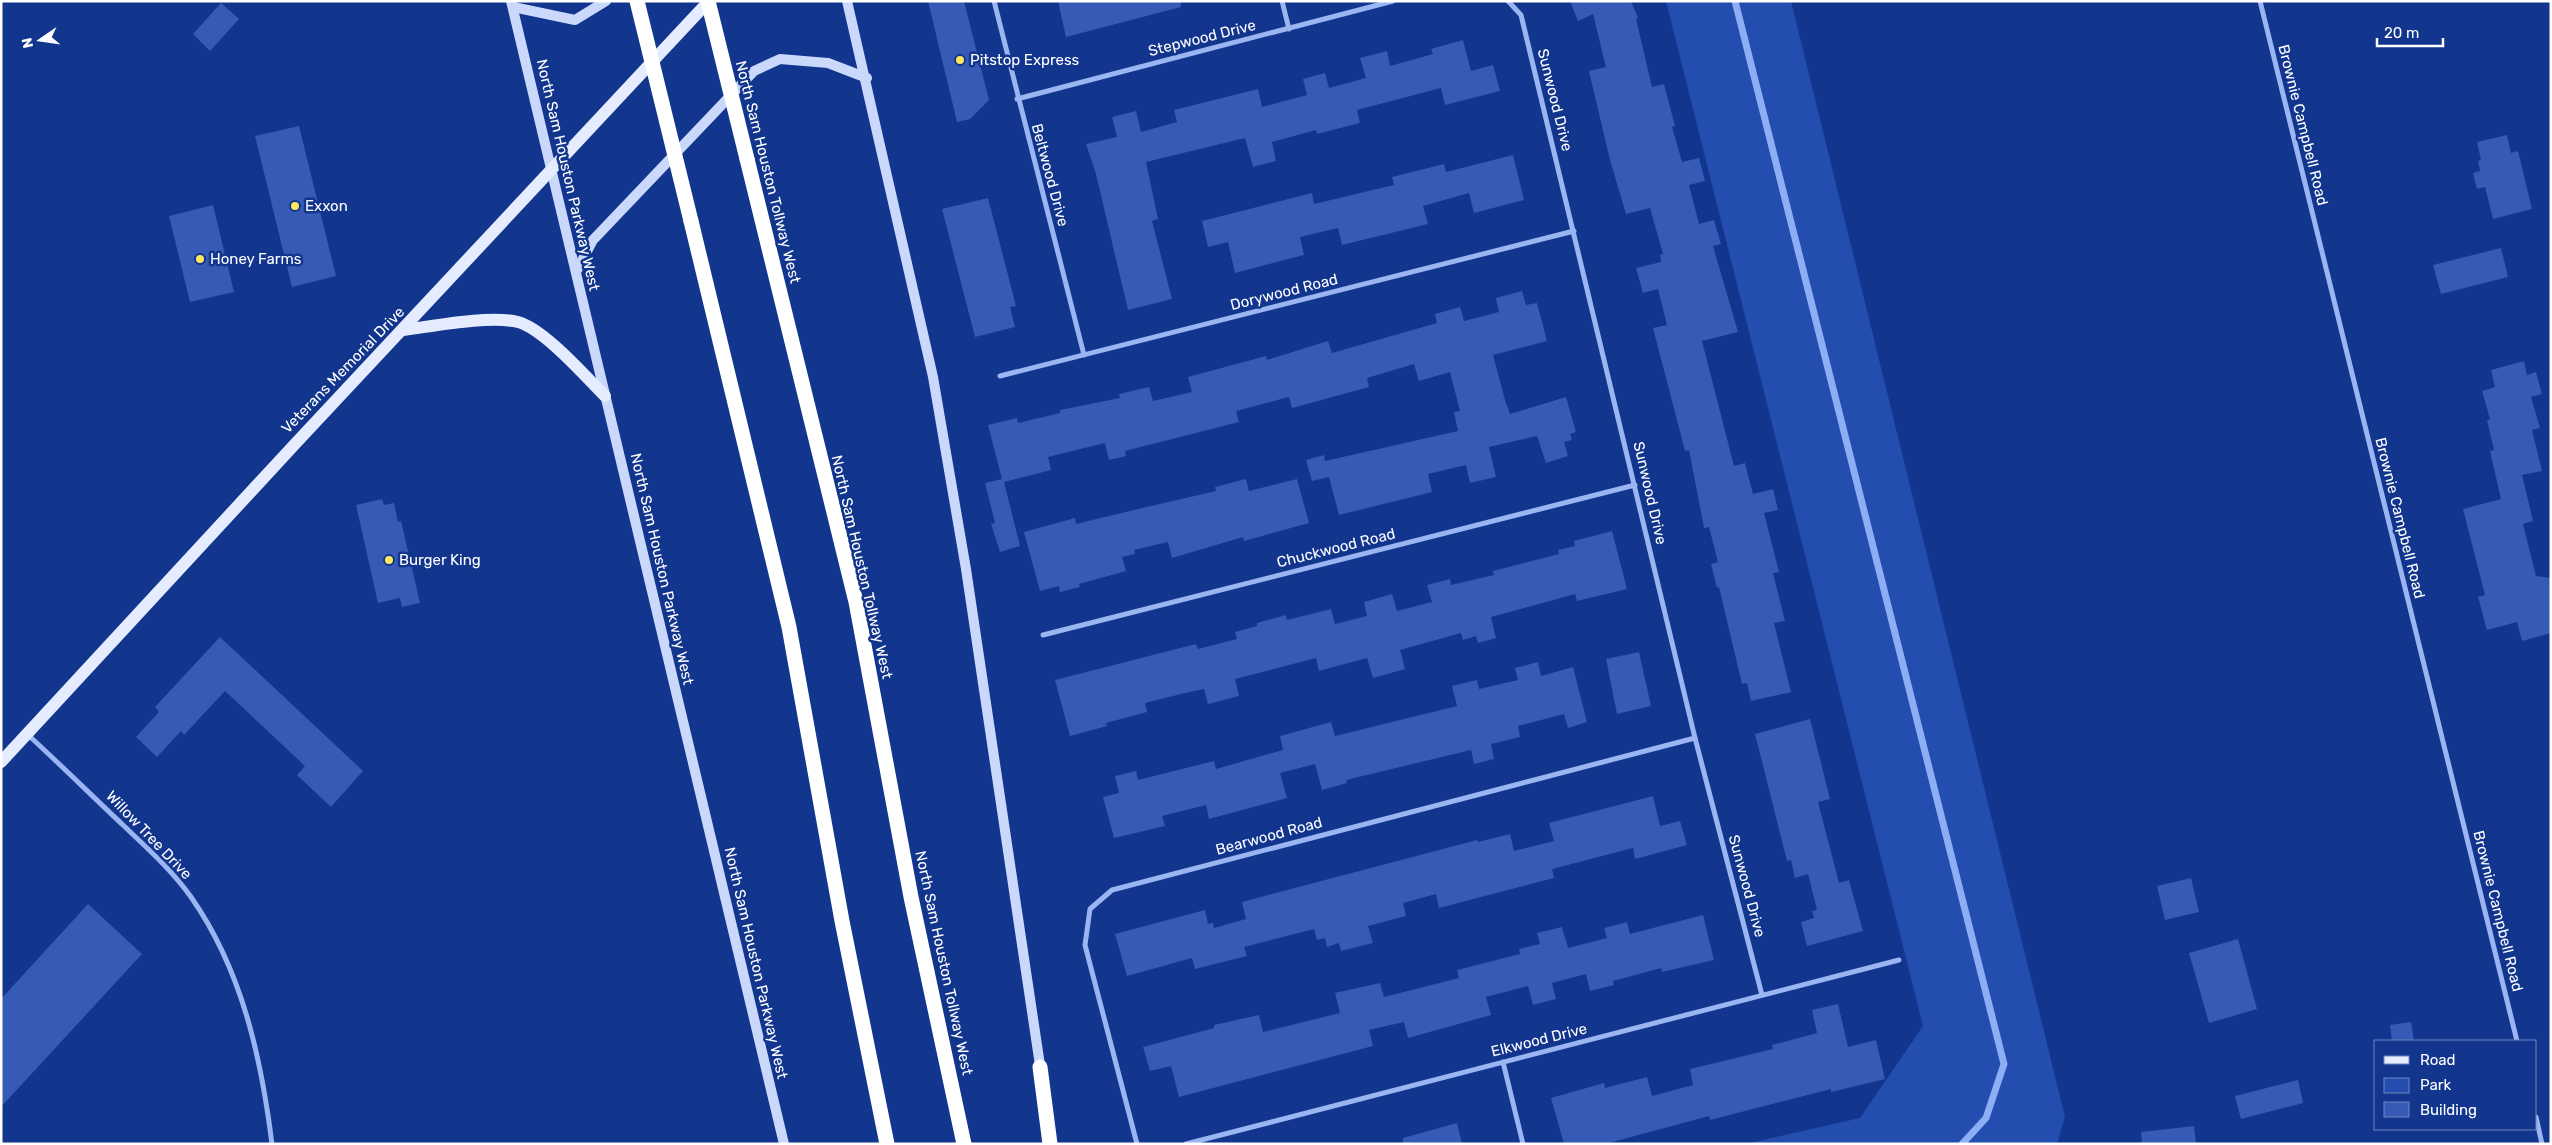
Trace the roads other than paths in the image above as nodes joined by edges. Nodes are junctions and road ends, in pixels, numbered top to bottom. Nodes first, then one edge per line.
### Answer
1 (606, 1) edge
2 (637, 1) edge
3 (709, 1) edge
4 (847, 1) edge
5 (994, 1) edge
6 (1282, 1) edge
7 (1393, 1) edge
8 (1508, 1) edge
9 (2260, 1) edge
10 (512, 4) edge
11 (1288, 29) junction
12 (866, 78) junction
13 (1017, 99) junction
14 (552, 170) junction
15 (1574, 231) junction
16 (576, 272) junction
17 (403, 330) junction
18 (1084, 355) junction
19 (1000, 376) dead end
20 (605, 396) junction
21 (1635, 485) junction
22 (1043, 635) dead end
23 (27, 734) junction
24 (1696, 738) junction
25 (1, 762) edge
26 (1899, 960) dead end
27 (1762, 995) junction
28 (2517, 1040) edge
29 (1503, 1062) junction
30 (1040, 1067) junction
31 (2537, 1122) edge
32 (272, 1144) edge
33 (784, 1144) edge
34 (887, 1144) edge
35 (964, 1144) edge
36 (1050, 1144) edge
37 (1055, 1144) edge
38 (1137, 1144) edge
39 (1186, 1144) edge
40 (1523, 1144) edge
41 (2542, 1144) edge

1 - 10 main road
2 - 34 highway, bridge
3 - 14 main road, Veterans Memorial Drive
3 - 35 highway, North Sam Houston Tollway West, bridge
4 - 12 main road
5 - 13 street, Beltwood Drive
6 - 11 street
7 - 11 street, Stepwood Drive
8 - 15 street, Sunwood Drive
9 - 28 street, Brownie Campbell Road
10 - 14 main road, North Sam Houston Parkway West
11 - 13 street, Stepwood Drive
12 - 16 main road
12 - 30 main road
13 - 18 street, Beltwood Drive
14 - 16 main road, North Sam Houston Parkway West
14 - 17 main road, Veterans Memorial Drive
15 - 18 street, Dorywood Road
15 - 21 street, Sunwood Drive
16 - 20 main road, North Sam Houston Parkway West
17 - 20 main road
17 - 23 main road, Veterans Memorial Drive
18 - 19 street, Dorywood Road
20 - 33 main road, North Sam Houston Parkway West
21 - 22 street, Chuckwood Road
21 - 24 street, Sunwood Drive
23 - 25 main road, Veterans Memorial Drive
23 - 32 street, Willow Tree Drive
24 - 27 street, Sunwood Drive
24 - 38 street, Bearwood Road
26 - 27 street, Elkwood Drive
27 - 29 street, Elkwood Drive
29 - 39 street, Elkwood Drive
29 - 40 street
30 - 36 highway
30 - 37 main road
31 - 41 street

